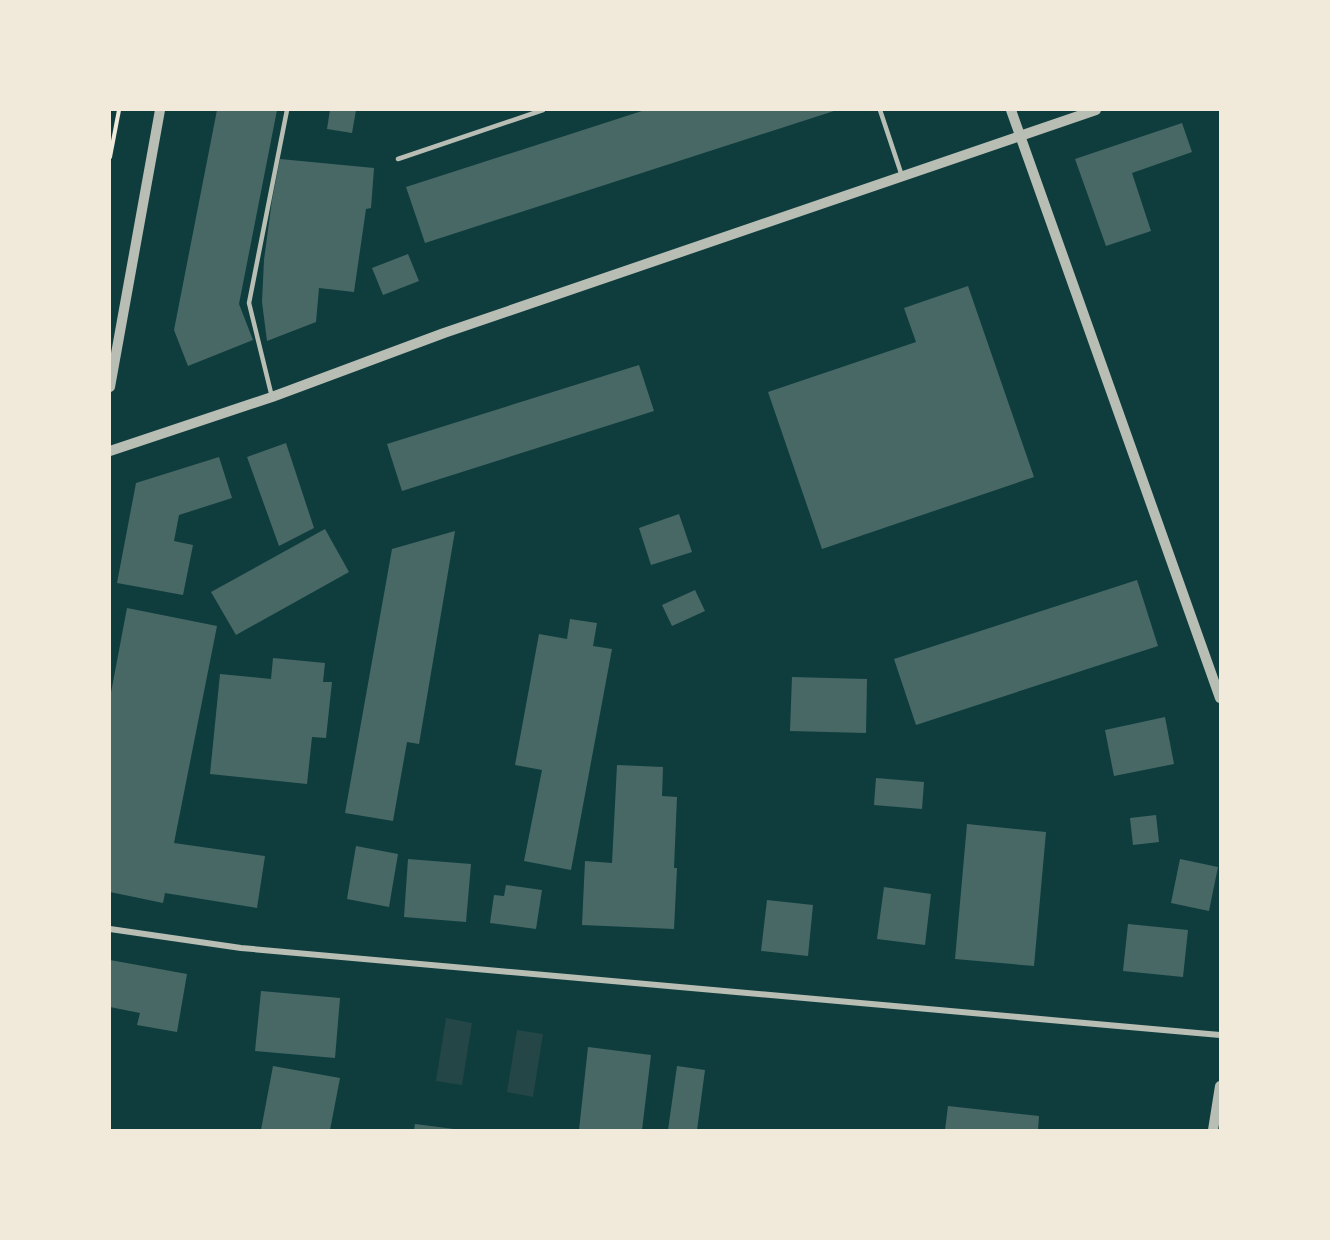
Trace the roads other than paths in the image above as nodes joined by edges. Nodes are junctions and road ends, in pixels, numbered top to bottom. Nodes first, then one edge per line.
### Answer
1 (160, 110) edge
2 (287, 110) edge
3 (543, 110) edge
4 (880, 110) edge
5 (1011, 110) edge
6 (1096, 110) edge
7 (1020, 137) junction
8 (398, 159) dead end
9 (902, 176) junction
10 (110, 387) edge
11 (272, 397) junction
12 (110, 452) edge
13 (1221, 698) edge
14 (110, 929) edge
15 (1221, 1035) edge
16 (1221, 1086) edge
17 (1213, 1131) edge

1 - 10 street
2 - 11 lane
3 - 8 lane
4 - 9 lane
5 - 7 street
6 - 7 street
7 - 9 street
7 - 13 street
9 - 11 street
11 - 12 street
14 - 15 street
16 - 17 street

